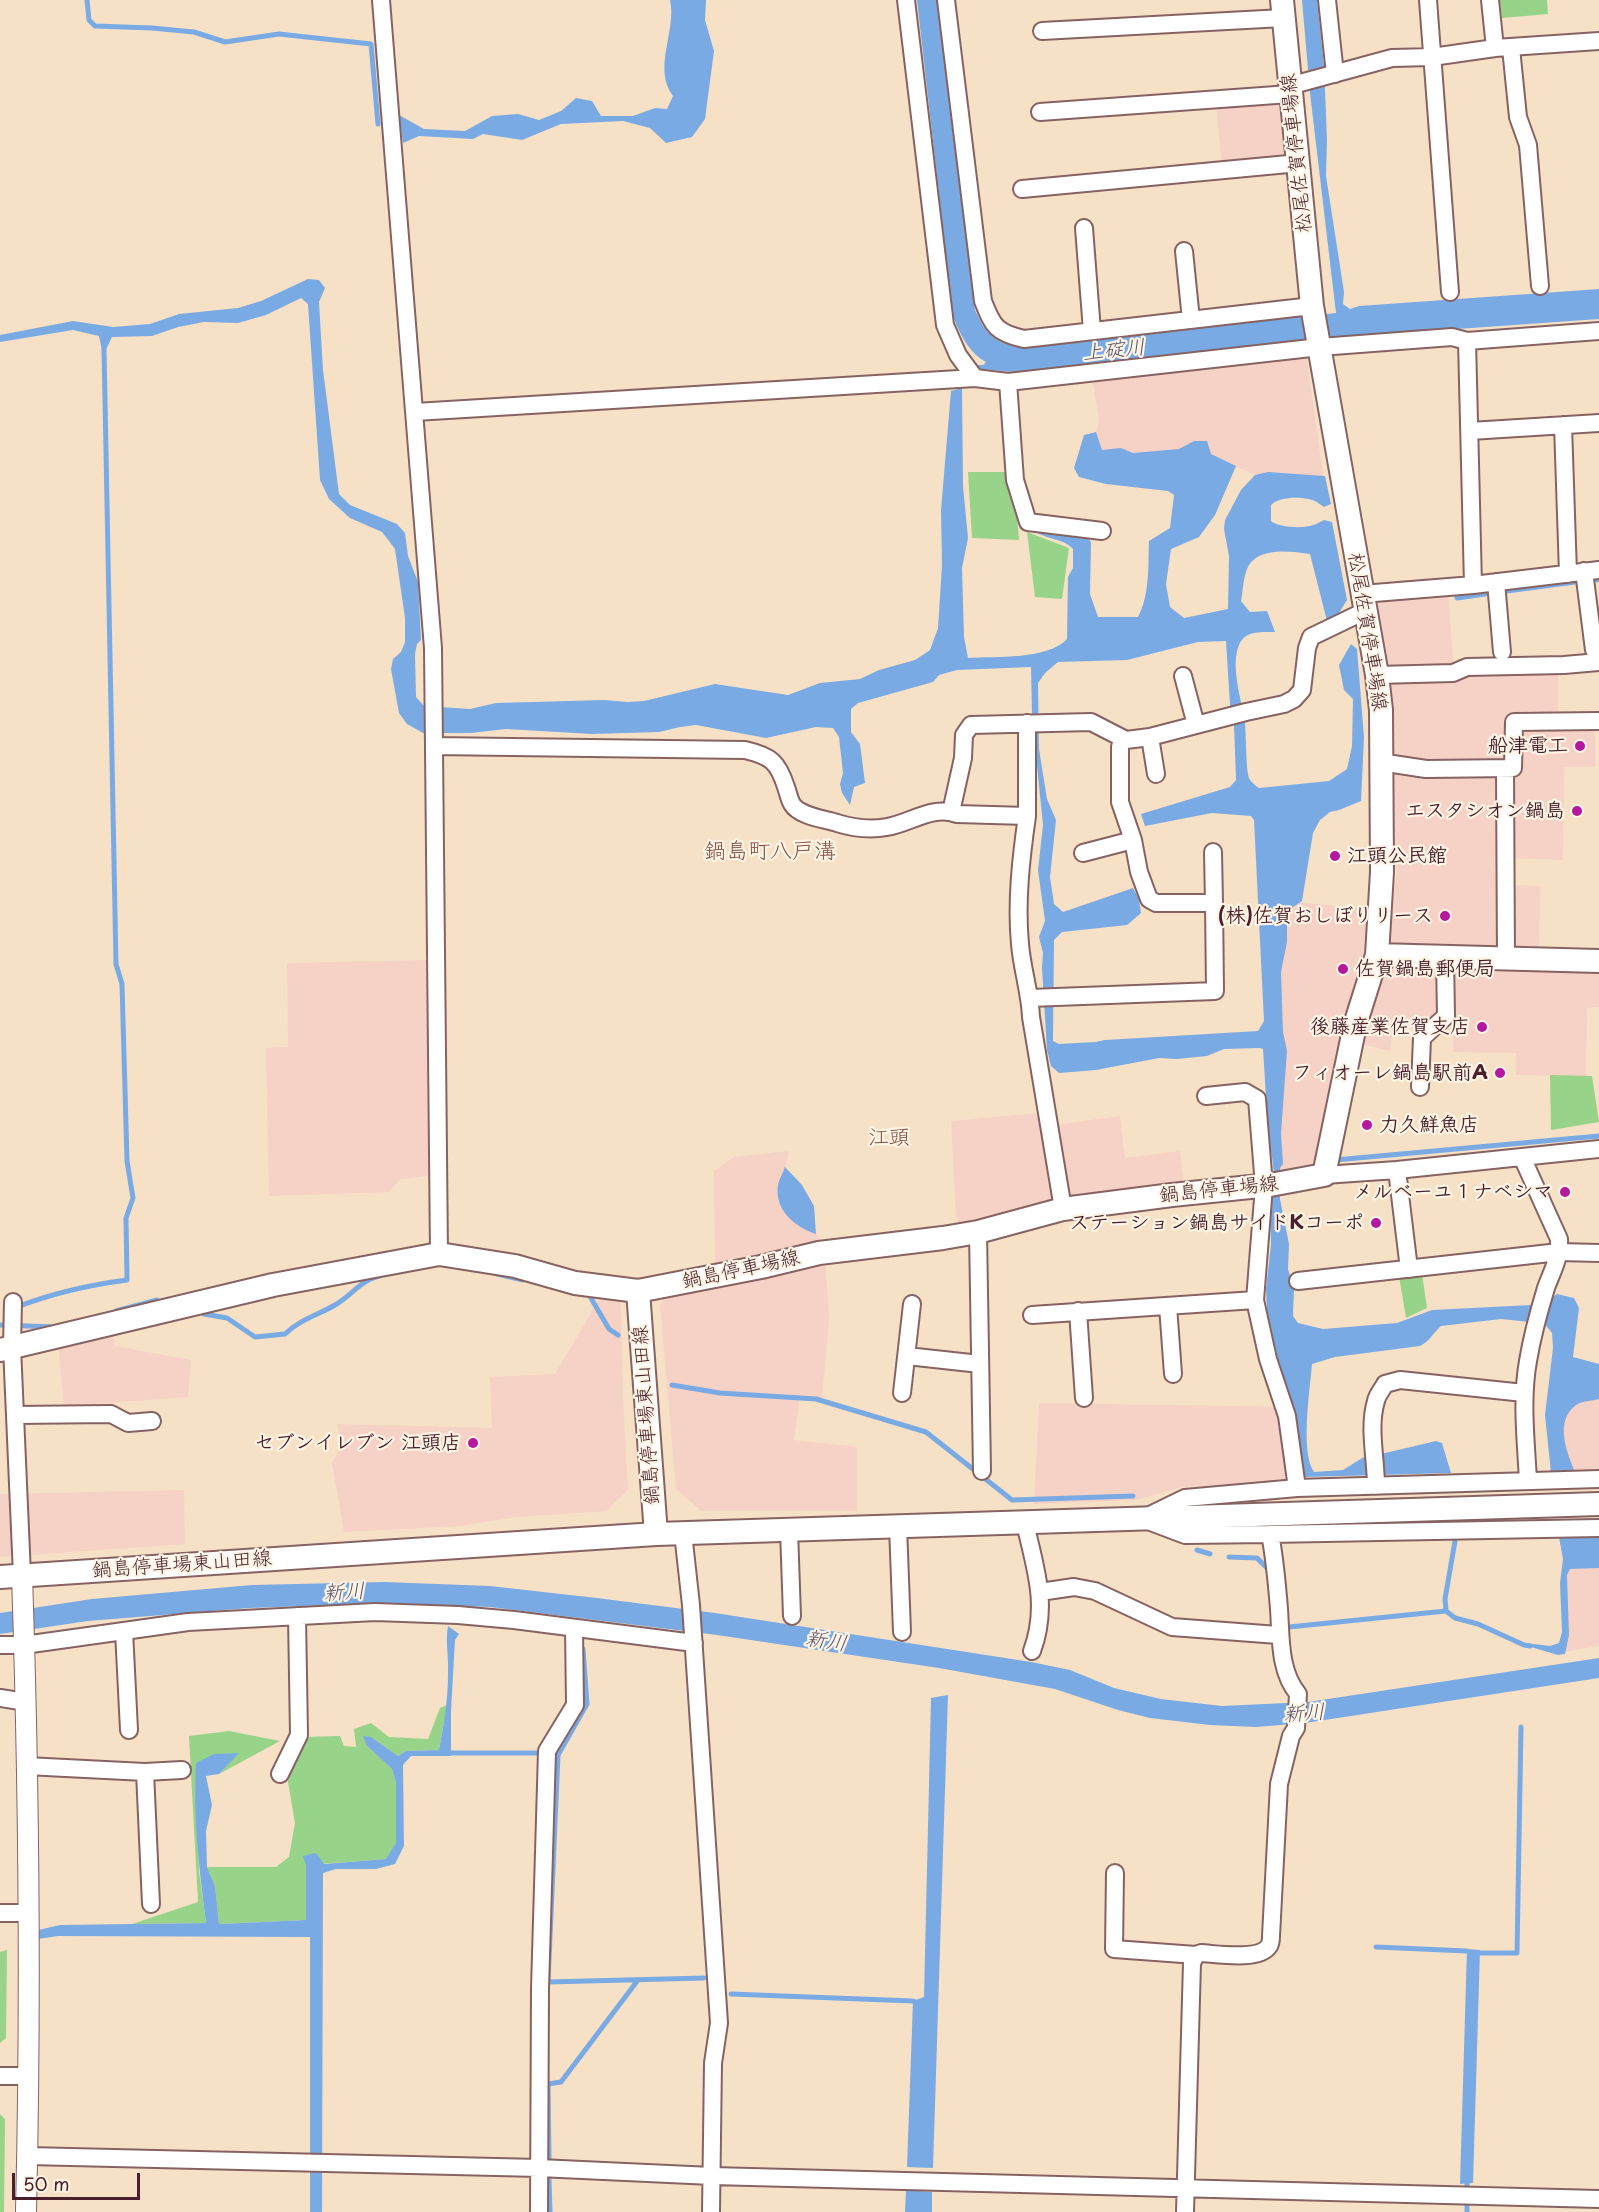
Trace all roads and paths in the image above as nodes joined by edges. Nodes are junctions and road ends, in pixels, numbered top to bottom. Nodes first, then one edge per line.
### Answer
1 (381, 0) edge
2 (906, 0) edge
3 (946, 0) edge
4 (1327, 0) edge
5 (1428, 0) edge
6 (1490, 0) edge
7 (1282, 9) edge
8 (1042, 31) dead end
9 (1599, 41) edge
10 (1503, 48) junction
11 (1432, 57) junction
12 (1331, 75) junction
13 (1295, 87) junction
14 (1040, 112) dead end
15 (1299, 163) junction
16 (1022, 189) dead end
17 (1084, 228) dead end
18 (1184, 251) dead end
19 (1540, 286) dead end
20 (1450, 292) dead end
21 (1312, 306) junction
22 (1191, 320) junction
23 (1092, 331) junction
24 (1599, 331) edge
25 (1467, 341) junction
26 (1320, 347) junction
27 (975, 378) junction
28 (1008, 382) junction
29 (415, 412) junction
30 (1599, 423) edge
31 (1563, 425) junction
32 (1470, 431) junction
33 (1102, 531) dead end
34 (1584, 572) edge
35 (1496, 582) junction
36 (1473, 585) junction
37 (1363, 603) junction
38 (1502, 652) dead end
39 (1596, 656) edge
40 (1377, 675) junction
41 (1183, 676) dead end
42 (1599, 721) edge
43 (1033, 722) junction
44 (1196, 725) junction
45 (1150, 737) junction
46 (1122, 740) junction
47 (434, 741) junction
48 (1380, 762) junction
49 (1505, 768) junction
50 (1156, 774) dead end
51 (951, 812) junction
52 (1027, 816) junction
53 (1133, 840) junction
54 (1213, 852) dead end
55 (1083, 853) dead end
56 (1215, 903) junction
57 (1377, 955) junction
58 (1445, 958) junction
59 (1506, 960) junction
60 (1599, 961) edge
61 (1034, 998) junction
62 (1420, 1087) dead end
63 (1206, 1096) dead end
64 (1599, 1149) edge
65 (1522, 1157) junction
66 (1397, 1170) junction
67 (1324, 1175) junction
68 (1273, 1185) junction
69 (1063, 1209) junction
70 (978, 1232) junction
71 (1559, 1252) junction
72 (1599, 1253) edge
73 (439, 1254) junction
74 (1409, 1269) junction
75 (1298, 1281) dead end
76 (638, 1291) junction
77 (1255, 1300) junction
78 (912, 1304) dead end
79 (1168, 1306) junction
80 (1078, 1311) junction
81 (1032, 1314) dead end
82 (10, 1327) edge
83 (907, 1356) junction
84 (980, 1364) junction
85 (1173, 1374) dead end
86 (902, 1393) dead end
87 (1524, 1393) junction
88 (1083, 1398) dead end
89 (15, 1415) junction
90 (152, 1421) dead end
91 (982, 1471) dead end
92 (1599, 1479) edge
93 (1528, 1482) junction
94 (1376, 1484) junction
95 (1296, 1488) junction
96 (1599, 1504) edge
97 (1142, 1519) junction
98 (1025, 1523) junction
99 (898, 1526) junction
100 (1599, 1528) edge
101 (789, 1530) junction
102 (683, 1533) junction
103 (656, 1534) junction
104 (1270, 1534) junction
105 (11, 1576) edge
106 (1040, 1592) junction
107 (297, 1616) junction
108 (792, 1616) dead end
109 (574, 1628) junction
110 (124, 1631) junction
111 (902, 1632) dead end
112 (1278, 1635) junction
113 (23, 1640) junction
114 (694, 1640) junction
115 (0, 1645) edge
116 (1032, 1651) dead end
117 (0, 1698) edge
118 (26, 1702) junction
119 (129, 1730) dead end
120 (26, 1766) junction
121 (182, 1770) dead end
122 (145, 1772) junction
123 (280, 1774) dead end
124 (1114, 1873) dead end
125 (151, 1904) dead end
126 (0, 1913) edge
127 (27, 1913) junction
128 (1196, 1955) junction
129 (0, 2076) edge
130 (28, 2076) junction
131 (28, 2156) junction
132 (539, 2168) junction
133 (712, 2176) junction
134 (1186, 2187) junction
135 (1599, 2199) edge
136 (27, 2212) edge
137 (539, 2212) edge
138 (711, 2212) edge
139 (1185, 2212) edge

1 - 29 street
2 - 27 street
3 - 23 street
4 - 12 street
5 - 11 street
6 - 10 street
7 - 8 street
7 - 13 main road, 松尾佐賀停車場線
9 - 10 street
10 - 11 street
10 - 19 street
11 - 12 street
11 - 20 street
12 - 13 street
13 - 14 street
13 - 15 main road, 松尾佐賀停車場線
15 - 16 street
15 - 21 main road, 松尾佐賀停車場線
17 - 23 street
18 - 22 street
21 - 22 street
21 - 26 main road, 松尾佐賀停車場線
22 - 23 street
24 - 25 street
25 - 26 street
25 - 32 street
26 - 28 street
26 - 37 main road, 松尾佐賀停車場線
27 - 28 street
27 - 29 street
28 - 33 street
29 - 47 street
30 - 31 street
31 - 32 street
31 - 34 street
32 - 36 street
34 - 35 street
34 - 39 street
35 - 36 street
35 - 38 street
36 - 37 street
37 - 40 main road, 松尾佐賀停車場線
37 - 44 street
39 - 40 street
40 - 48 main road, 松尾佐賀停車場線
41 - 44 street
42 - 49 street
43 - 46 street
43 - 51 street
43 - 52 street
44 - 45 street
45 - 46 street
45 - 50 street
46 - 53 street
47 - 51 street
47 - 73 street
48 - 49 street
48 - 57 main road, 松尾佐賀停車場線
49 - 59 street
51 - 52 street
52 - 61 street
53 - 55 street
53 - 56 street
54 - 56 street
56 - 61 street
57 - 58 main road
57 - 67 main road
58 - 59 main road
58 - 62 street
59 - 60 main road
61 - 69 street
63 - 68 street
64 - 65 street
65 - 66 street
65 - 71 street
66 - 67 street
66 - 74 street
67 - 68 main road, 鍋島停車場線
68 - 69 main road, 鍋島停車場線
68 - 77 street
69 - 70 main road, 鍋島停車場線
70 - 76 main road, 鍋島停車場線
70 - 84 street
71 - 72 street
71 - 74 street
71 - 87 street
73 - 76 main road
73 - 82 main road
74 - 75 street
76 - 103 main road, 鍋島停車場東山田線
77 - 79 street
77 - 95 street
78 - 83 street
79 - 80 street
79 - 85 street
80 - 81 street
80 - 88 street
82 - 89 street
83 - 84 street
83 - 86 street
84 - 91 street
87 - 93 street
87 - 94 street
89 - 90 street
89 - 105 street
92 - 93 street
93 - 94 street
94 - 95 street
95 - 97 street
96 - 97 main road
97 - 98 main road
97 - 104 street
98 - 99 main road
98 - 106 street
99 - 101 main road
99 - 111 street
100 - 104 street
101 - 102 main road
101 - 108 street
102 - 103 main road
102 - 114 street
103 - 105 main road, 鍋島停車場東山田線
104 - 112 street
105 - 113 street
106 - 112 street
106 - 116 street
107 - 109 street
107 - 110 street
107 - 123 street
109 - 114 street
109 - 132 street
110 - 113 street
110 - 119 street
112 - 128 street
113 - 115 street
113 - 118 street
114 - 133 street
117 - 118 street
118 - 120 street
120 - 122 street
120 - 127 street
121 - 122 street
122 - 125 street
124 - 128 street
126 - 127 street
127 - 130 street
128 - 134 street
129 - 130 street
130 - 131 street
131 - 132 street
131 - 136 street
132 - 133 street
132 - 137 street
133 - 134 street
133 - 138 street
134 - 135 street
134 - 139 street

